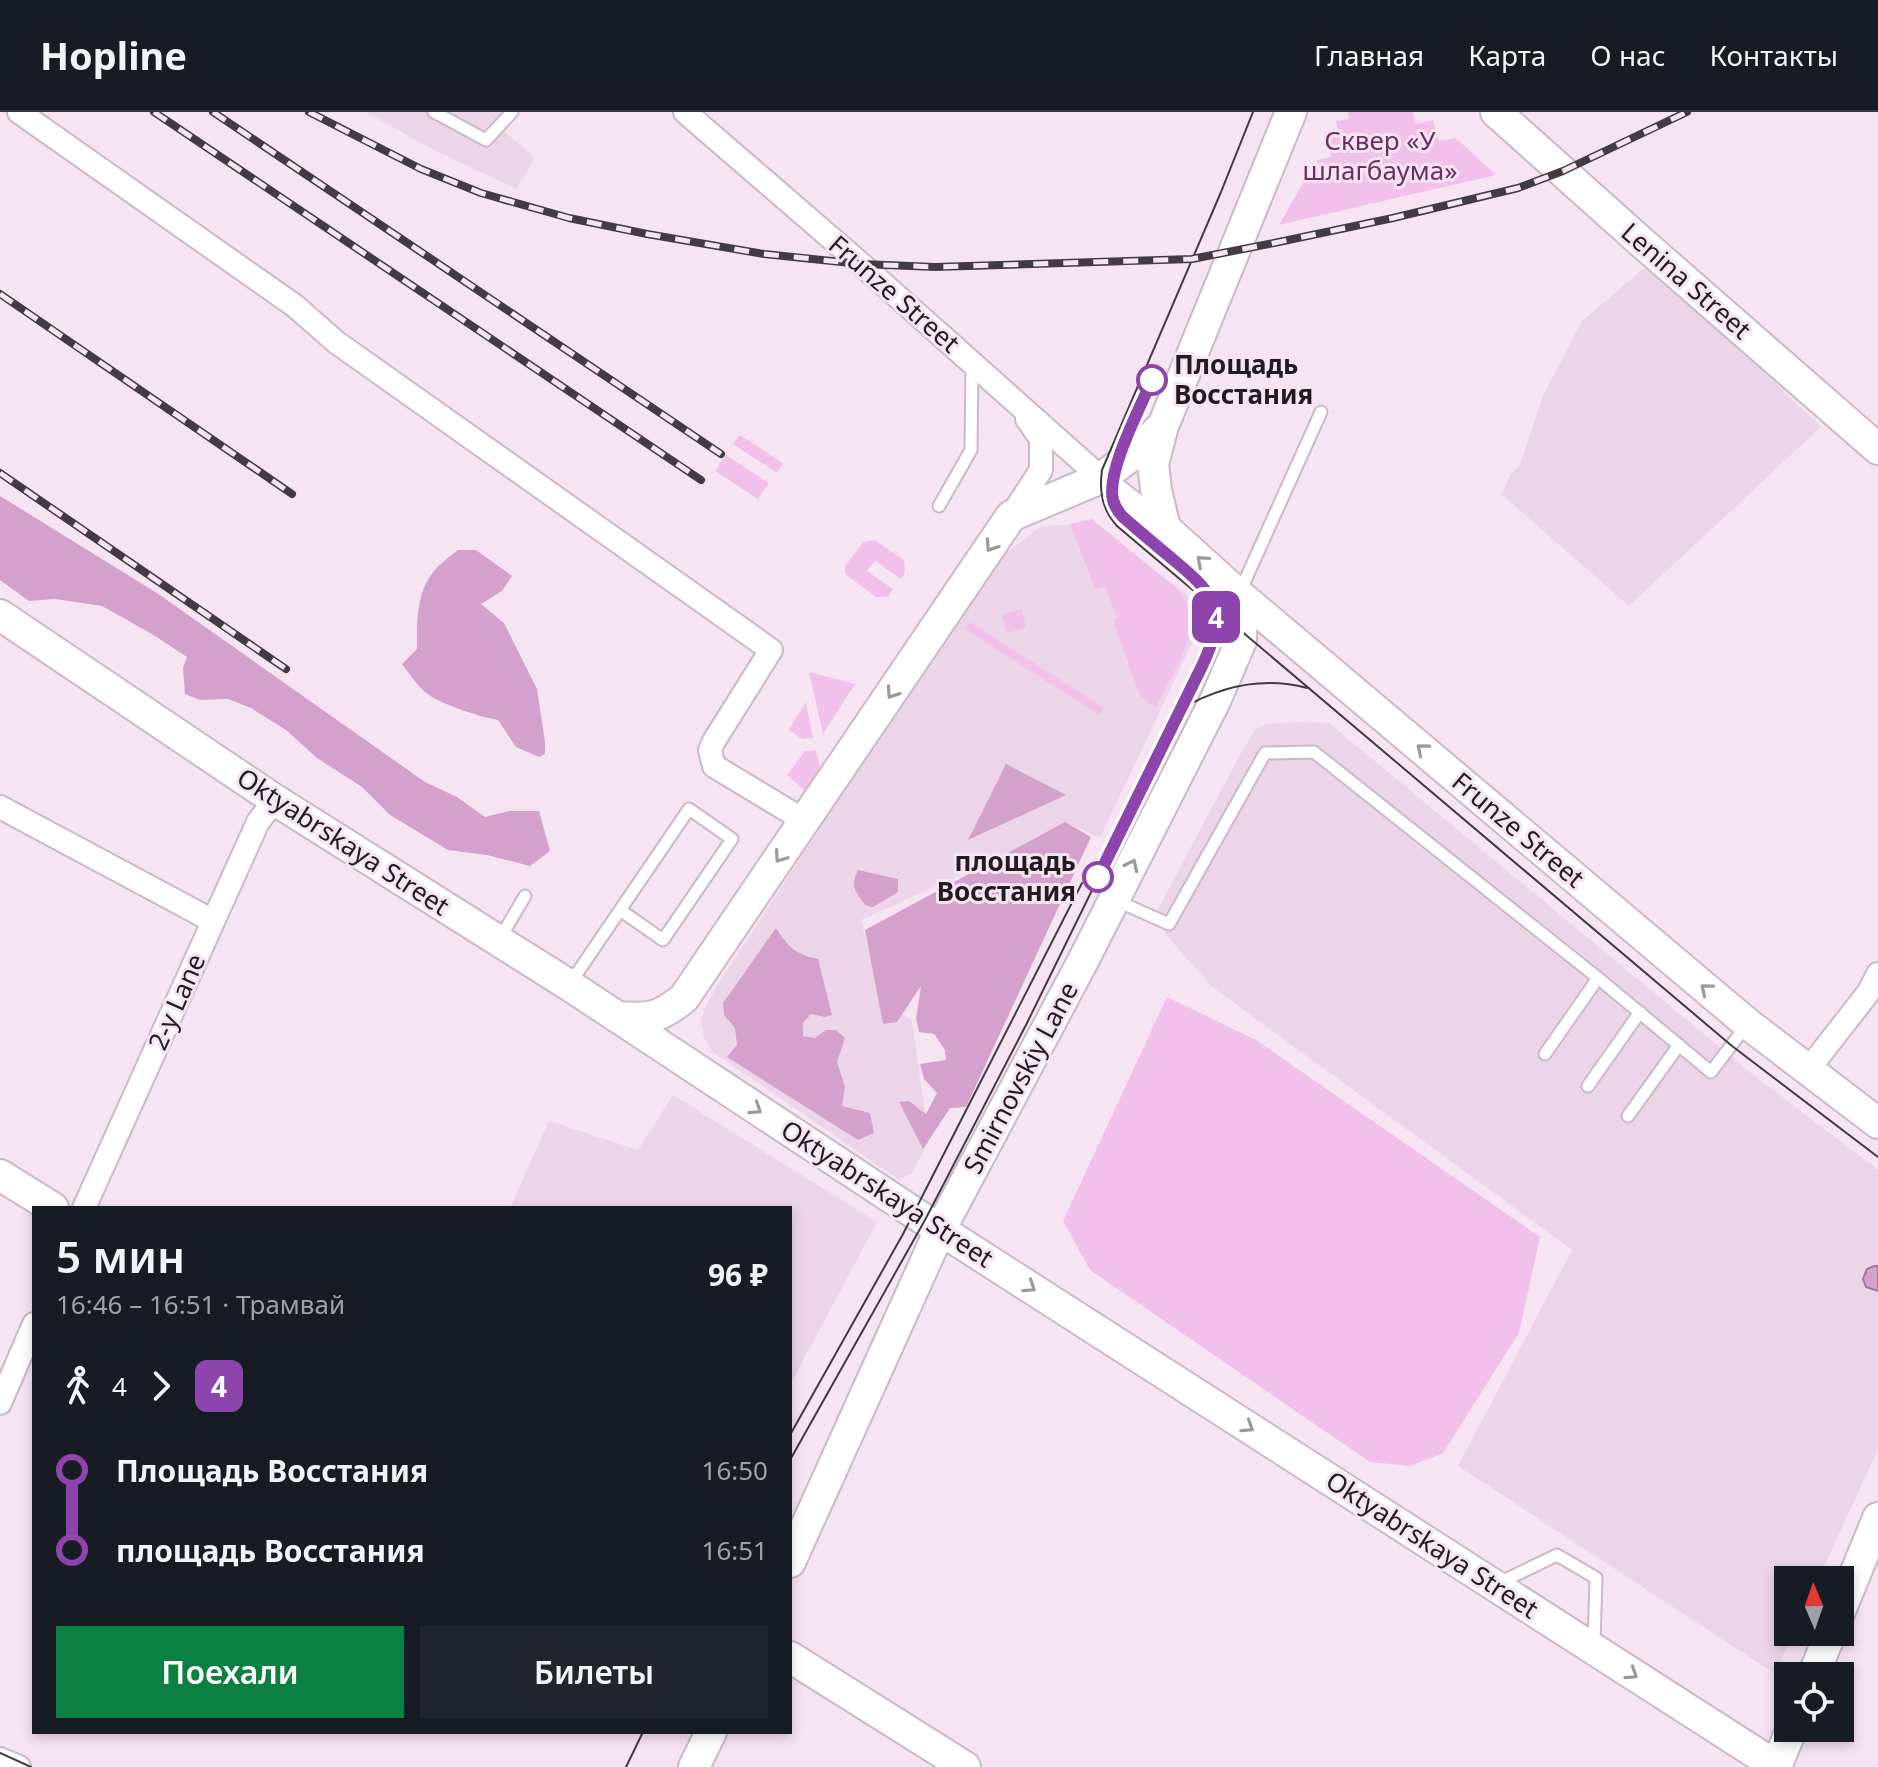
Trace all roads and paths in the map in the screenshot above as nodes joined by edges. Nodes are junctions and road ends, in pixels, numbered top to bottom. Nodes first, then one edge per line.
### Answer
1 (19, 112) edge
2 (434, 112) edge
3 (512, 112) edge
4 (685, 112) edge
5 (1291, 112) edge
6 (1496, 112) edge
7 (972, 363) junction
8 (1012, 399) junction
9 (1321, 412) dead end
10 (1163, 426) junction
11 (1878, 449) edge
12 (1153, 464) junction
13 (1101, 478) junction
14 (939, 506) dead end
15 (1011, 516) junction
16 (1165, 528) junction
17 (1238, 594) junction
18 (0, 615) edge
19 (275, 800) junction
20 (0, 807) edge
21 (805, 821) junction
22 (525, 896) dead end
23 (1115, 900) junction
24 (620, 910) junction
25 (213, 921) junction
26 (498, 941) junction
27 (1878, 974) edge
28 (1598, 978) junction
29 (569, 985) junction
30 (684, 998) junction
31 (1640, 1012) junction
32 (617, 1017) junction
33 (1748, 1024) junction
34 (1679, 1045) junction
35 (1545, 1054) dead end
36 (691, 1067) junction
37 (1808, 1070) junction
38 (1588, 1086) dead end
39 (1628, 1116) dead end
40 (1878, 1123) edge
41 (0, 1175) edge
42 (50, 1206) edge
43 (85, 1206) edge
44 (940, 1230) junction
45 (32, 1329) edge
46 (0, 1403) edge
47 (1878, 1518) edge
48 (792, 1558) edge
49 (1854, 1577) edge
50 (1495, 1585) junction
51 (1593, 1649) junction
52 (792, 1658) edge
53 (710, 1734) edge
54 (1787, 1742) edge
55 (0, 1759) edge
56 (19, 1767) edge
57 (694, 1767) edge
58 (965, 1767) edge
59 (1777, 1767) edge

1 - 21 street
2 - 3 lane
4 - 7 street, Frunze Street
5 - 10 main road
6 - 11 main road, Lenina Street
7 - 8 street, Frunze Street
7 - 14 lane
8 - 13 street, Frunze Street
8 - 15 street
9 - 17 lane
10 - 12 main road
10 - 13 main road
12 - 13 street
12 - 16 main road
13 - 15 main road
13 - 16 street, Frunze Street
15 -> 21 main road
17 -> 16 main road, Frunze Street
23 -> 17 main road, Smirnovskiy Lane
33 -> 17 main road, Frunze Street
18 - 19 main road, Oktyabrskaya Street
19 - 25 street, 2-y Lane
19 - 26 main road, Oktyabrskaya Street
20 - 25 street
21 -> 30 main road
22 - 26 lane
23 - 28 lane
23 - 44 main road, Smirnovskiy Lane
24 - 24 lane
24 - 29 lane
25 - 43 street, 2-y Lane
26 - 29 main road, Oktyabrskaya Street
27 - 37 street
28 - 31 lane
28 - 35 lane
29 - 32 main road, Oktyabrskaya Street
30 - 32 main road
30 - 36 main road
31 - 34 lane
31 - 38 lane
32 - 36 main road, Oktyabrskaya Street
33 - 34 lane
33 - 37 main road, Frunze Street
34 - 39 lane
36 -> 44 main road, Oktyabrskaya Street
37 - 40 main road, Frunze Street
41 - 42 main road
44 - 48 main road, Smirnovskiy Lane
44 -> 50 main road, Oktyabrskaya Street
45 - 46 street
47 - 49 main road
50 - 51 main road, Oktyabrskaya Street
50 - 51 lane
51 -> 59 main road, Oktyabrskaya Street
52 - 58 main road
53 - 57 main road
54 - 59 main road
55 - 56 street

